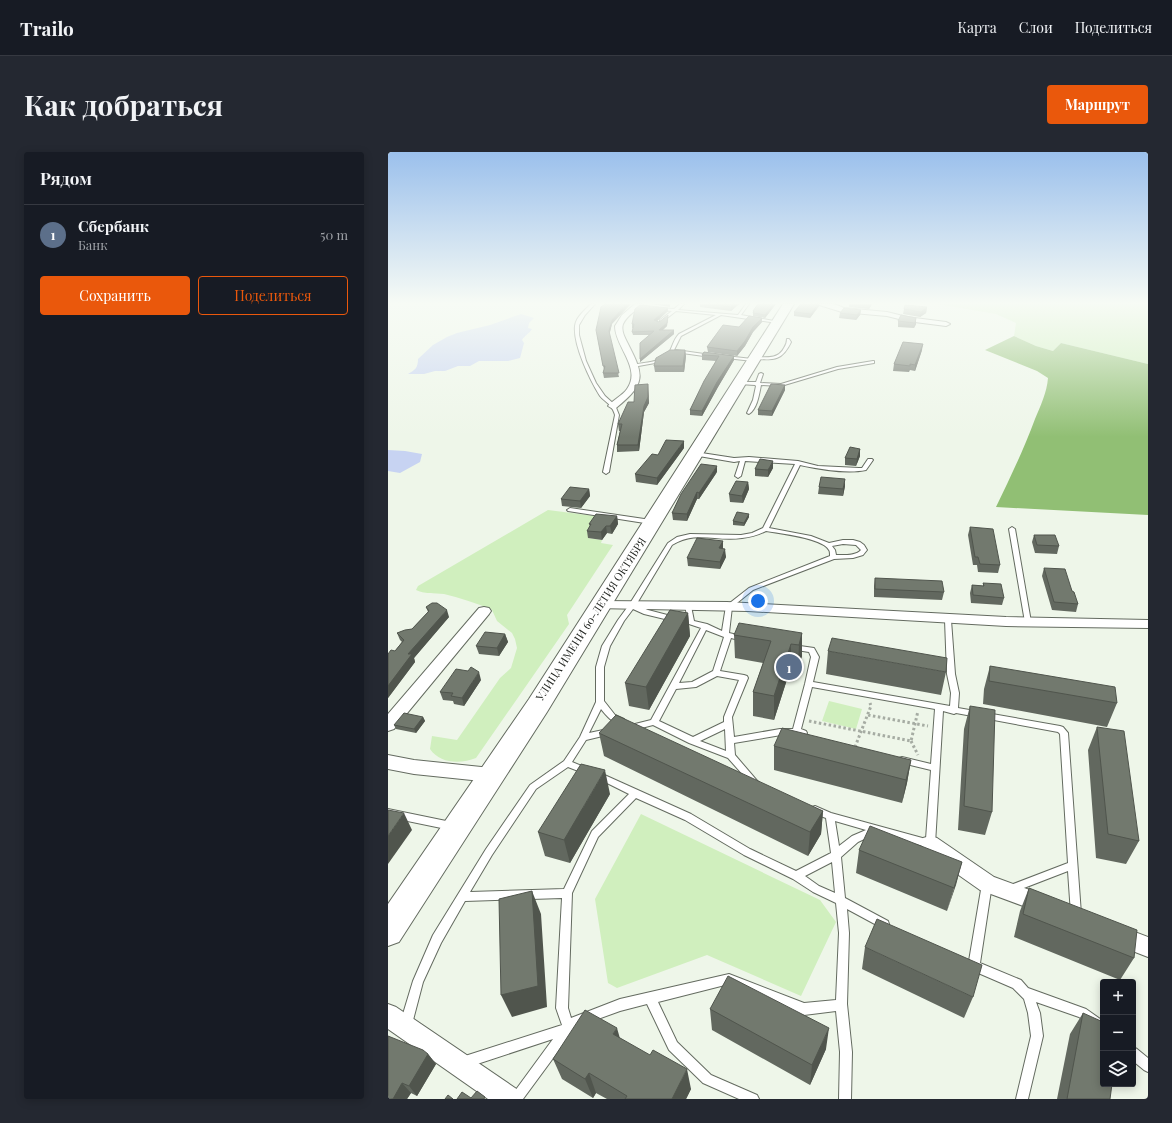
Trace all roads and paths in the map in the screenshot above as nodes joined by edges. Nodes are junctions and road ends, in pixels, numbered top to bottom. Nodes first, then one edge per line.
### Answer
1 (581, 348) edge
2 (627, 348) edge
3 (673, 348) edge
4 (764, 348) edge
5 (786, 348) edge
6 (672, 351) junction
7 (873, 362) dead end
8 (756, 364) junction
9 (634, 366) junction
10 (752, 384) junction
11 (613, 406) junction
12 (749, 413) dead end
13 (695, 454) junction
14 (742, 460) junction
15 (870, 460) dead end
16 (798, 463) junction
17 (606, 472) dead end
18 (738, 476) dead end
19 (570, 510) dead end
20 (653, 522) junction
21 (765, 529) junction
22 (1012, 529) dead end
23 (828, 545) junction
24 (833, 557) junction
25 (600, 605) junction
26 (632, 606) junction
27 (688, 606) junction
28 (729, 606) junction
29 (484, 611) dead end
30 (948, 620) junction
31 (691, 622) junction
32 (1028, 622) junction
33 (1148, 624) edge
34 (705, 626) junction
35 (726, 636) junction
36 (751, 640) edge
37 (788, 646) edge
38 (716, 673) junction
39 (809, 684) junction
40 (673, 686) junction
41 (867, 695) junction
42 (600, 702) junction
43 (919, 705) junction
44 (939, 708) junction
45 (954, 711) junction
46 (868, 715) junction
47 (799, 719) junction
48 (654, 722) junction
49 (728, 724) junction
50 (915, 724) junction
51 (388, 726) edge
52 (634, 727) junction
53 (938, 728) junction
54 (796, 731) junction
55 (862, 731) junction
56 (809, 735) edge
57 (583, 738) junction
58 (692, 741) junction
59 (730, 741) junction
60 (855, 747) edge
61 (731, 756) junction
62 (893, 757) edge
63 (390, 761) edge
64 (567, 763) junction
65 (935, 768) junction
66 (491, 775) junction
67 (761, 789) edge
68 (635, 793) junction
69 (809, 808) edge
70 (388, 813) edge
71 (830, 816) junction
72 (458, 828) junction
73 (877, 829) junction
74 (930, 844) junction
75 (836, 855) junction
76 (1073, 865) junction
77 (796, 876) junction
78 (987, 884) junction
79 (1007, 890) junction
80 (567, 893) junction
81 (462, 897) junction
82 (840, 900) junction
83 (1091, 924) junction
84 (389, 928) edge
85 (894, 929) edge
86 (1148, 948) edge
87 (960, 959) edge
88 (974, 965) junction
89 (1024, 992) junction
90 (650, 998) junction
91 (841, 1004) junction
92 (397, 1021) edge
93 (1100, 1026) edge
94 (569, 1028) junction
95 (1136, 1056) edge
96 (459, 1064) junction
97 (1148, 1066) edge
98 (509, 1099) edge
99 (516, 1099) edge
100 (753, 1099) edge
101 (845, 1099) edge
102 (1022, 1099) edge

1 - 11 lane
2 - 9 street
3 - 6 lane
4 - 8 main road, УЛИЦА ИМЕНИ 60-ЛЕТИЯ ОКТЯБРЯ
5 - 8 lane
6 - 8 lane
6 - 9 lane
7 - 10 lane
8 - 10 main road, УЛИЦА ИМЕНИ 60-ЛЕТИЯ ОКТЯБРЯ
9 - 11 street
10 - 12 lane
10 - 13 main road, УЛИЦА ИМЕНИ 60-ЛЕТИЯ ОКТЯБРЯ
11 - 17 lane
13 - 14 lane
13 - 20 main road, УЛИЦА ИМЕНИ 60-ЛЕТИЯ ОКТЯБРЯ
14 - 16 lane
14 - 18 lane
15 - 16 lane
16 - 21 lane
19 - 20 lane
20 - 25 main road, УЛИЦА ИМЕНИ 60-ЛЕТИЯ ОКТЯБРЯ
21 - 23 lane
21 - 26 lane
22 - 32 lane
23 - 24 lane
23 - 24 lane
24 - 28 lane
25 - 26 street
25 - 66 main road, УЛИЦА ИМЕНИ 60-ЛЕТИЯ ОКТЯБРЯ
26 - 27 street
26 - 31 lane
26 - 42 lane
27 - 28 street
27 - 31 lane
28 - 30 street
28 - 35 lane
29 - 51 street
30 - 32 street
30 - 45 lane
31 - 34 lane
32 - 33 street
34 - 35 lane
34 - 40 lane
35 - 36 lane
35 - 38 lane
37 - 39 lane
38 - 40 lane
38 - 49 lane
39 - 41 lane
39 - 47 lane
40 - 48 lane
41 - 43 lane
41 - 46 path
42 - 52 lane
42 - 57 lane
43 - 44 lane
43 - 50 path
44 - 45 lane
44 - 53 lane
45 - 76 lane
46 - 50 path
46 - 55 path
47 - 54 lane
47 - 55 path
48 - 52 lane
48 - 58 lane
49 - 58 lane
49 - 59 lane
50 - 53 path
50 - 55 path
52 - 57 lane
53 - 65 lane
54 - 56 lane
54 - 59 lane
55 - 60 path
57 - 64 lane
58 - 61 lane
59 - 61 lane
61 - 67 lane
62 - 65 lane
63 - 66 street
64 - 68 lane
64 - 81 lane
65 - 74 lane
66 - 72 main road, УЛИЦА ИМЕНИ 60-ЛЕТИЯ ОКТЯБРЯ
68 - 77 lane
68 - 80 lane
69 - 71 lane
70 - 72 lane
71 - 73 lane
71 - 75 lane
72 - 84 main road, УЛИЦА ИМЕНИ 60-ЛЕТИЯ ОКТЯБРЯ
73 - 74 lane
73 - 75 lane
74 - 78 street
75 - 77 lane
75 - 82 lane
76 - 79 lane
76 - 83 lane
77 - 82 lane
78 - 79 street
78 - 88 lane
79 - 83 street
80 - 81 lane
80 - 94 lane
81 - 92 lane
82 - 85 lane
82 - 91 lane
83 - 86 street
87 - 88 lane
88 - 89 lane
89 - 93 lane
89 - 102 lane
90 - 91 lane
90 - 94 lane
90 - 100 lane
91 - 101 lane
92 - 96 street
94 - 96 lane
94 - 99 lane
95 - 97 lane
96 - 98 street

